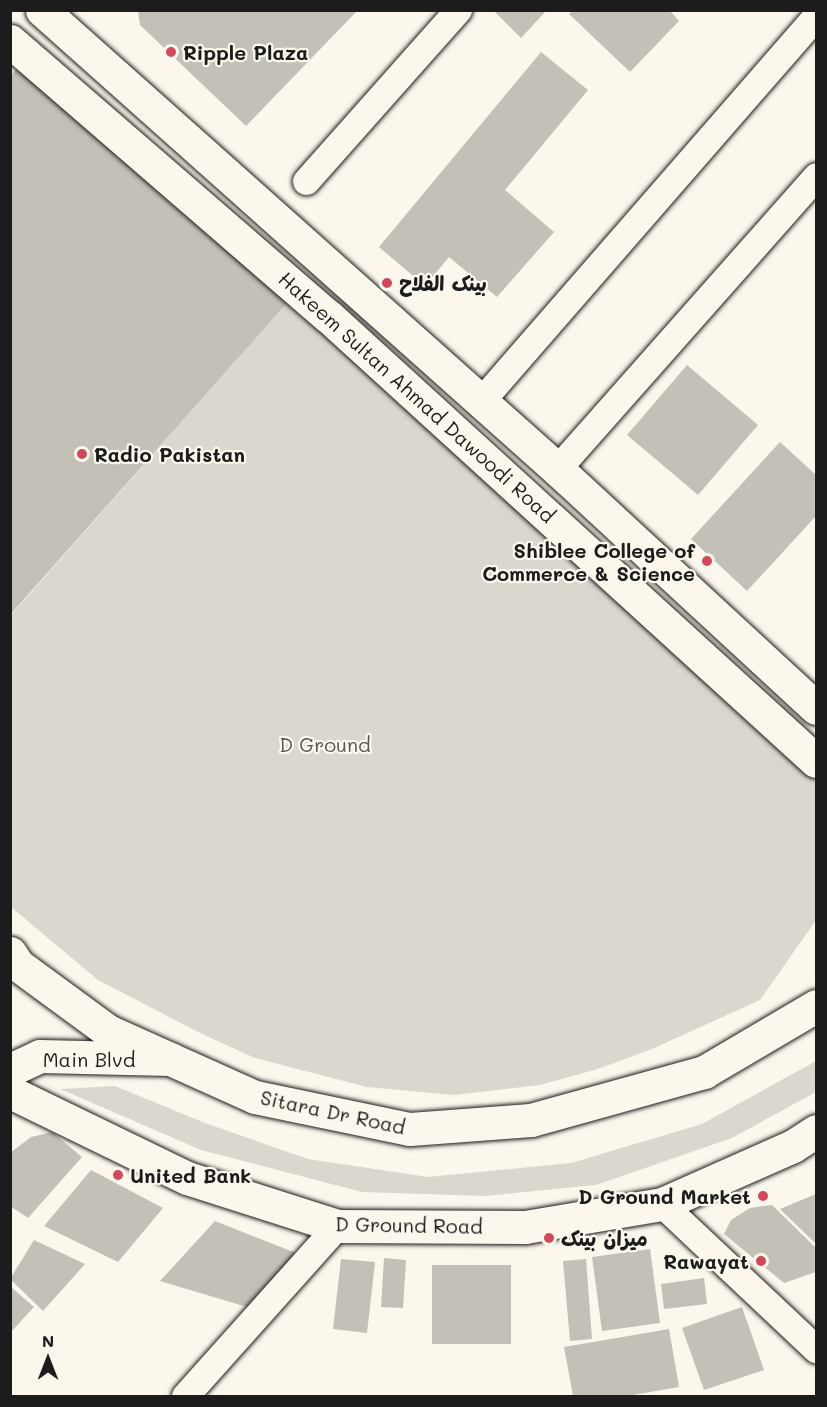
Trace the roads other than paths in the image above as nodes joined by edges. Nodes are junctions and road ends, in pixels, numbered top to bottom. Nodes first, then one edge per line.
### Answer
1 (458, 10) edge
2 (50, 13) edge
3 (816, 16) edge
4 (16, 44) edge
5 (816, 176) edge
6 (306, 181) dead end
7 (480, 402) junction
8 (557, 469) junction
9 (816, 708) edge
10 (816, 761) edge
11 (10, 953) edge
12 (816, 1006) edge
13 (170, 1059) junction
14 (10, 1070) edge
15 (10, 1092) edge
16 (816, 1131) edge
17 (662, 1204) junction
18 (337, 1226) junction
19 (816, 1349) edge
20 (185, 1396) edge

1 - 6 street
2 - 4 street
2 - 7 street, Hakeem Sultan Ahmad Dawoodi Road
3 - 7 street
4 - 10 street, Hakeem Sultan Ahmad Dawoodi Road
5 - 8 street
7 - 8 street, Hakeem Sultan Ahmad Dawoodi Road
8 - 9 street, Hakeem Sultan Ahmad Dawoodi Road
11 - 13 street, Sitara Dr Road
12 - 13 street, Sitara Dr Road
13 - 14 street, Main Blvd
15 - 18 street, D Ground Road
16 - 17 street, D Ground Road
17 - 18 street, D Ground Road
17 - 19 street
18 - 20 street

